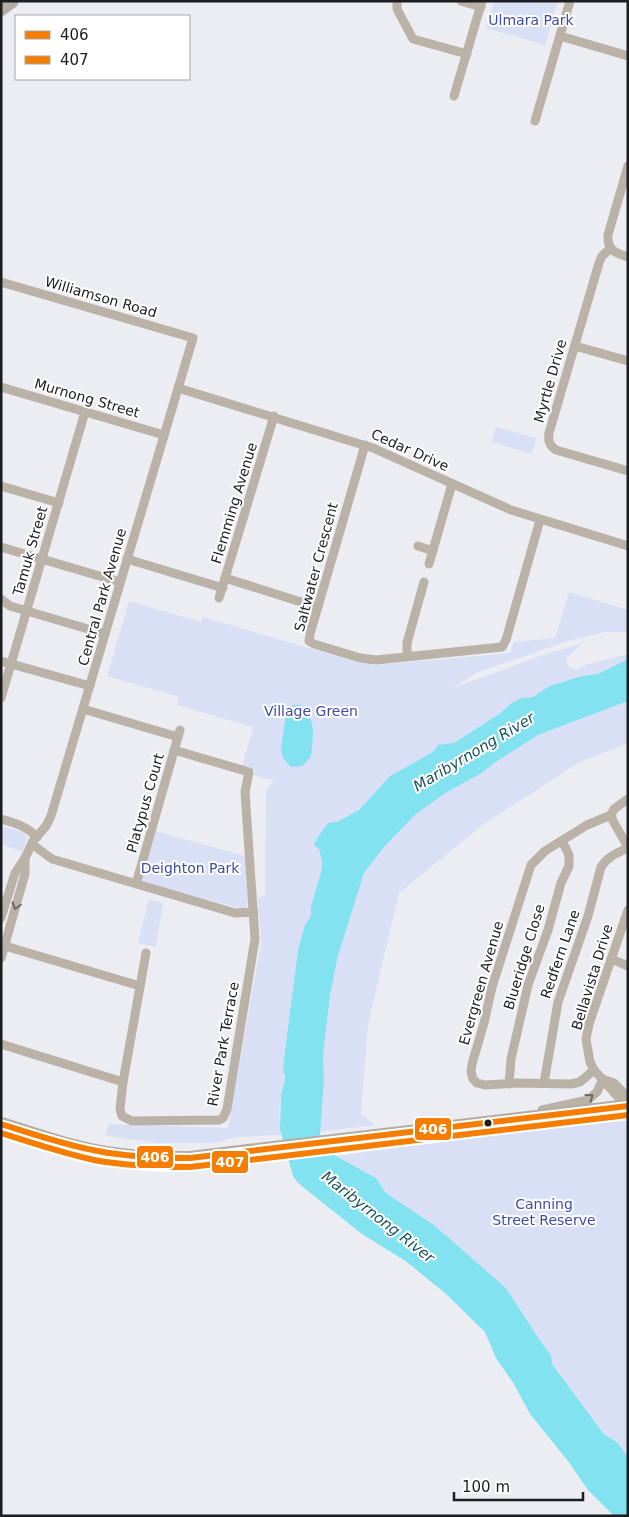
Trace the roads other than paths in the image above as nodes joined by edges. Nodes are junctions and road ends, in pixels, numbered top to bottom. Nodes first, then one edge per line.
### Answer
1 (12, 1) edge
2 (397, 1) edge
3 (461, 1) edge
4 (570, 1) edge
5 (482, 4) edge
6 (1, 10) edge
7 (560, 36) junction
8 (467, 54) junction
9 (628, 56) edge
10 (454, 96) dead end
11 (535, 121) dead end
12 (628, 166) edge
13 (610, 249) junction
14 (628, 257) edge
15 (1, 282) edge
16 (193, 338) joint
17 (574, 346) junction
18 (628, 361) edge
19 (1, 387) edge
20 (178, 388) junction
21 (85, 412) junction
22 (274, 416) junction
23 (164, 435) junction
24 (365, 445) junction
25 (628, 471) edge
26 (452, 484) junction
27 (1, 486) edge
28 (59, 503) junction
29 (540, 520) junction
30 (418, 546) dead end
31 (628, 546) edge
32 (1, 547) edge
33 (432, 551) junction
34 (42, 559) junction
35 (127, 559) junction
36 (429, 564) dead end
37 (225, 578) junction
38 (120, 582) junction
39 (424, 582) dead end
40 (222, 588) junction
41 (219, 598) dead end
42 (1, 599) edge
43 (6, 607) edge
44 (317, 607) junction
45 (27, 612) junction
46 (105, 634) junction
47 (407, 656) junction
48 (1, 662) edge
49 (11, 664) junction
50 (90, 686) junction
51 (1, 698) edge
52 (83, 709) junction
53 (174, 750) junction
54 (628, 799) edge
55 (611, 815) junction
56 (1, 819) edge
57 (34, 840) junction
58 (562, 841) junction
59 (628, 847) edge
60 (25, 858) junction
61 (136, 884) junction
62 (5, 892) edge
63 (628, 910) edge
64 (254, 912) junction
65 (1, 918) edge
66 (5, 946) junction
67 (146, 953) dead end
68 (1, 958) edge
69 (611, 959) junction
70 (628, 966) edge
71 (140, 986) junction
72 (1, 1044) edge
73 (594, 1070) junction
74 (603, 1079) junction
75 (123, 1082) junction
76 (544, 1083) junction
77 (509, 1084) junction
78 (627, 1103) edge
79 (511, 1120) junction
80 (1, 1124) edge

1 - 6 main road
2 - 8 street
3 - 5 street
4 - 7 street
5 - 8 street
7 - 9 street
7 - 11 street
8 - 10 street
12 - 13 street
13 - 14 street
13 - 17 street, Myrtle Drive
15 - 16 street, Williamson Road
16 - 20 street, Central Park Avenue
17 - 18 street
17 - 25 street, Myrtle Drive
19 - 21 street, Murnong Street
20 - 22 street, Cedar Drive
20 - 23 street, Central Park Avenue
21 - 23 street, Murnong Street
21 - 28 street, Tamuk Street
22 - 24 street, Cedar Drive
22 - 37 street, Flemming Avenue
23 - 35 street, Central Park Avenue
24 - 26 street, Cedar Drive
24 - 44 street, Saltwater Crescent
26 - 29 street, Cedar Drive
26 - 33 street
27 - 28 street
28 - 34 street, Tamuk Street
29 - 31 street, Cedar Drive
29 - 47 street, Saltwater Crescent
30 - 33 street
32 - 34 street
33 - 36 street
34 - 38 street
34 - 45 street, Tamuk Street
35 - 38 street, Central Park Avenue
35 - 40 street
37 - 40 street, Flemming Avenue
37 - 44 street
38 - 46 street, Central Park Avenue
39 - 47 street
40 - 41 street, Flemming Avenue
42 - 43 street
43 - 45 street
44 - 47 street, Saltwater Crescent
45 - 46 street
45 - 49 street, Tamuk Street
46 - 50 street, Central Park Avenue
48 - 49 street
49 - 50 street
49 - 51 street, Tamuk Street
50 - 52 street, Central Park Avenue
52 - 53 street, Platypus Court
52 - 57 street, Central Park Avenue
53 - 61 street, Platypus Court
53 - 64 street, River Park Terrace
54 - 55 street, Evergreen Avenue
55 - 58 street, Evergreen Avenue
55 - 59 street
56 - 57 street
57 - 60 street, Central Park Avenue
57 - 61 street
58 - 77 street, Blueridge Close
58 - 77 street, Evergreen Avenue
59 - 76 street, Redfern Lane
60 - 62 street, Central Park Avenue
60 -> 66 street, Central Park Avenue
61 - 64 street
62 - 65 street, Central Park Avenue
63 - 69 street, Bellavista Drive
64 - 75 street, River Park Terrace
66 - 68 street, Central Park Avenue
66 - 71 street
67 - 71 street, River Park Terrace
69 - 70 street
69 - 73 street, Bellavista Drive
71 - 75 street, River Park Terrace
72 - 75 street
73 - 74 street, Bellavista Drive
73 - 76 street, Evergreen Avenue
74 - 78 street, Bellavista Drive
79 -> 74 street
76 - 77 street, Evergreen Avenue
78 - 79 main road
79 - 80 main road

